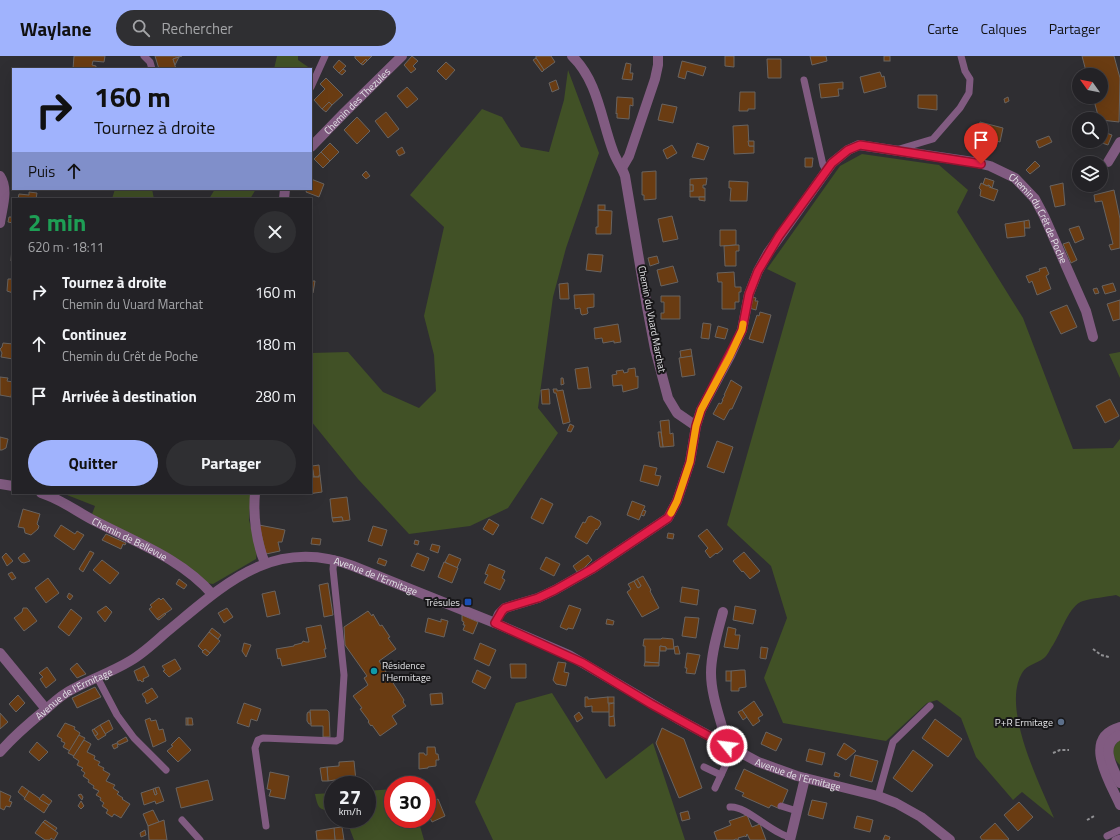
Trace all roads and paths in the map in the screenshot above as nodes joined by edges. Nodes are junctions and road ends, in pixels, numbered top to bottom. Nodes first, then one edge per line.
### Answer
1 (144, 56) edge
2 (325, 56) edge
3 (402, 56) edge
4 (572, 56) edge
5 (658, 56) edge
6 (961, 56) edge
7 (152, 68) edge
8 (804, 80) dead end
9 (312, 85) edge
10 (1120, 142) edge
11 (312, 146) edge
12 (892, 151) junction
13 (1108, 162) dead end
14 (622, 168) junction
15 (827, 172) junction
16 (0, 176) edge
17 (0, 223) edge
18 (1093, 337) dead end
19 (696, 426) junction
20 (0, 484) edge
21 (12, 486) edge
22 (46, 494) edge
23 (255, 494) edge
24 (334, 559) junction
25 (266, 563) junction
26 (212, 594) junction
27 (723, 612) dead end
28 (495, 623) junction
29 (1093, 650) dead end
30 (0, 653) edge
31 (1109, 657) dead end
32 (97, 677) junction
33 (930, 706) dead end
34 (46, 709) junction
35 (1120, 727) edge
36 (1120, 735) edge
37 (2, 747) edge
38 (730, 747) junction
39 (1069, 750) dead end
40 (1053, 753) dead end
41 (704, 767) dead end
42 (166, 770) dead end
43 (721, 775) junction
44 (804, 778) junction
45 (1120, 783) edge
46 (716, 788) dead end
47 (878, 796) junction
48 (1120, 805) edge
49 (781, 806) dead end
50 (730, 807) dead end
51 (797, 811) junction
52 (1094, 816) dead end
53 (182, 820) dead end
54 (1087, 820) dead end
55 (266, 826) dead end
56 (1120, 830) edge
57 (1107, 836) dead end
58 (1120, 838) edge
59 (790, 839) edge
60 (200, 840) edge
61 (950, 840) edge
62 (1115, 840) edge

1 - 7 lane
2 - 9 lane
3 - 11 street, Chemin des Thezules
4 - 14 street, Chemin du Vuard Marchat
5 - 14 street
6 - 12 lane
8 - 15 lane
10 - 13 street
12 - 15 street, Chemin du Crêt de Poche
12 - 18 street, Chemin du Crêt de Poche
14 - 19 street, Chemin du Vuard Marchat
15 - 19 street, Chemin du Crêt de Poche
16 - 17 street
19 - 28 street
20 - 21 street
22 - 26 street, Chemin de Bellevue
23 - 25 street
24 - 25 street, Avenue de l'Ermitage
24 - 28 street, Avenue de l'Ermitage
24 - 55 lane
25 - 26 street, Avenue de l'Ermitage
26 - 32 street, Avenue de l'Ermitage
27 - 38 street
28 - 38 street, Avenue de l'Ermitage
29 - 31 path
30 - 34 street
32 - 34 street, Avenue de l'Ermitage
32 - 42 lane
33 - 47 lane
34 - 37 street, Avenue de l'Ermitage
35 - 48 street
36 - 45 street
38 - 43 lane
38 - 44 street, Avenue de l'Ermitage
39 - 40 path
41 - 43 lane
43 - 46 lane
44 - 47 street, Avenue de l'Ermitage
44 - 51 street
47 - 61 street, Avenue de l'Ermitage
49 - 51 lane
50 - 59 lane
51 - 59 street
52 - 54 path
53 - 60 lane
56 - 57 lane
58 - 62 lane

